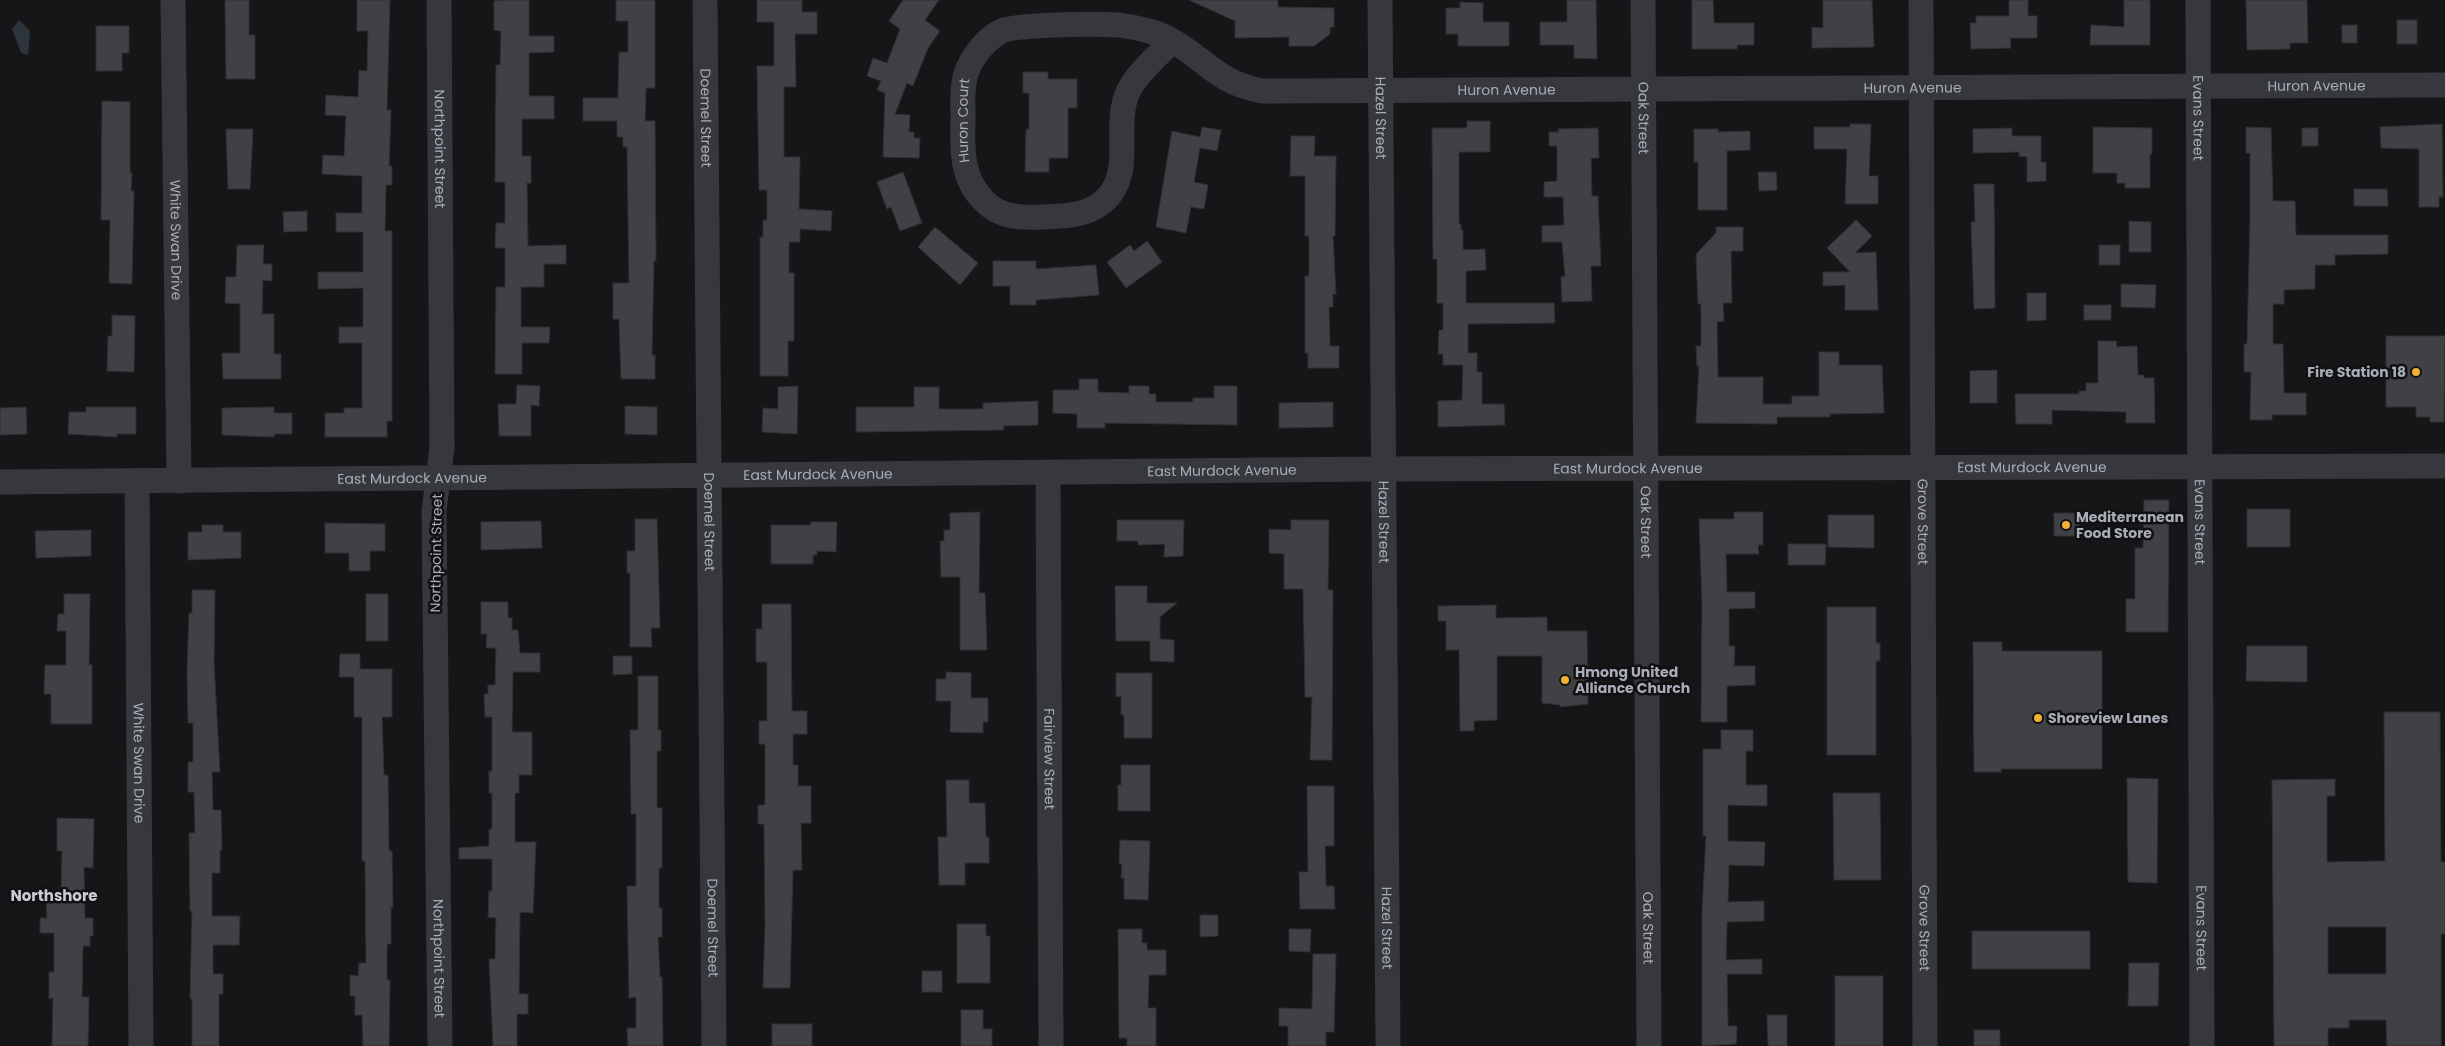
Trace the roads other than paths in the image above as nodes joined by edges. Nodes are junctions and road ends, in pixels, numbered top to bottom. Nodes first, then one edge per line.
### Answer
1 (173, 0) edge
2 (439, 0) edge
3 (705, 0) edge
4 (1380, 0) edge
5 (1644, 0) edge
6 (1921, 0) edge
7 (2198, 0) edge
8 (1172, 41) junction
9 (2445, 85) edge
10 (1921, 87) junction
11 (2198, 87) junction
12 (1644, 89) junction
13 (1379, 90) junction
14 (2445, 466) edge
15 (2200, 467) junction
16 (1648, 468) junction
17 (1924, 468) junction
18 (1382, 469) junction
19 (1048, 473) junction
20 (708, 476) junction
21 (439, 477) junction
22 (137, 481) junction
23 (179, 481) junction
24 (0, 482) edge
25 (141, 1046) edge
26 (440, 1046) edge
27 (714, 1046) edge
28 (1051, 1046) edge
29 (1388, 1046) edge
30 (1649, 1046) edge
31 (1925, 1046) edge
32 (2202, 1046) edge

1 - 23 street, White Swan Drive
2 - 21 street, Northpoint Street
3 - 20 street, Doemel Street
4 - 13 street, Hazel Street
5 - 12 street, Oak Street
6 - 10 street, Grove Street
7 - 11 street, Evans Street
8 - 8 street, Huron Court
8 - 13 street, Huron Court
9 - 11 street, Huron Avenue
10 - 11 street, Huron Avenue
10 - 12 street, Huron Avenue
10 - 17 street, Grove Street
11 - 15 street, Evans Street
12 - 13 street, Huron Avenue
12 - 16 street, Oak Street
13 - 18 street, Hazel Street
14 - 15 street, East Murdock Avenue
15 - 17 street, East Murdock Avenue
15 - 32 street, Evans Street
16 - 17 street, East Murdock Avenue
16 - 18 street, East Murdock Avenue
16 - 30 street, Oak Street
17 - 31 street, Grove Street
18 - 19 street, East Murdock Avenue
18 - 29 street, Hazel Street
19 - 20 street, East Murdock Avenue
19 - 28 street, Fairview Street
20 - 21 street, East Murdock Avenue
20 - 27 street, Doemel Street
21 - 23 street, East Murdock Avenue
21 - 26 street, Northpoint Street
22 - 23 street, East Murdock Avenue
22 - 24 street, East Murdock Avenue
22 - 25 street, White Swan Drive

